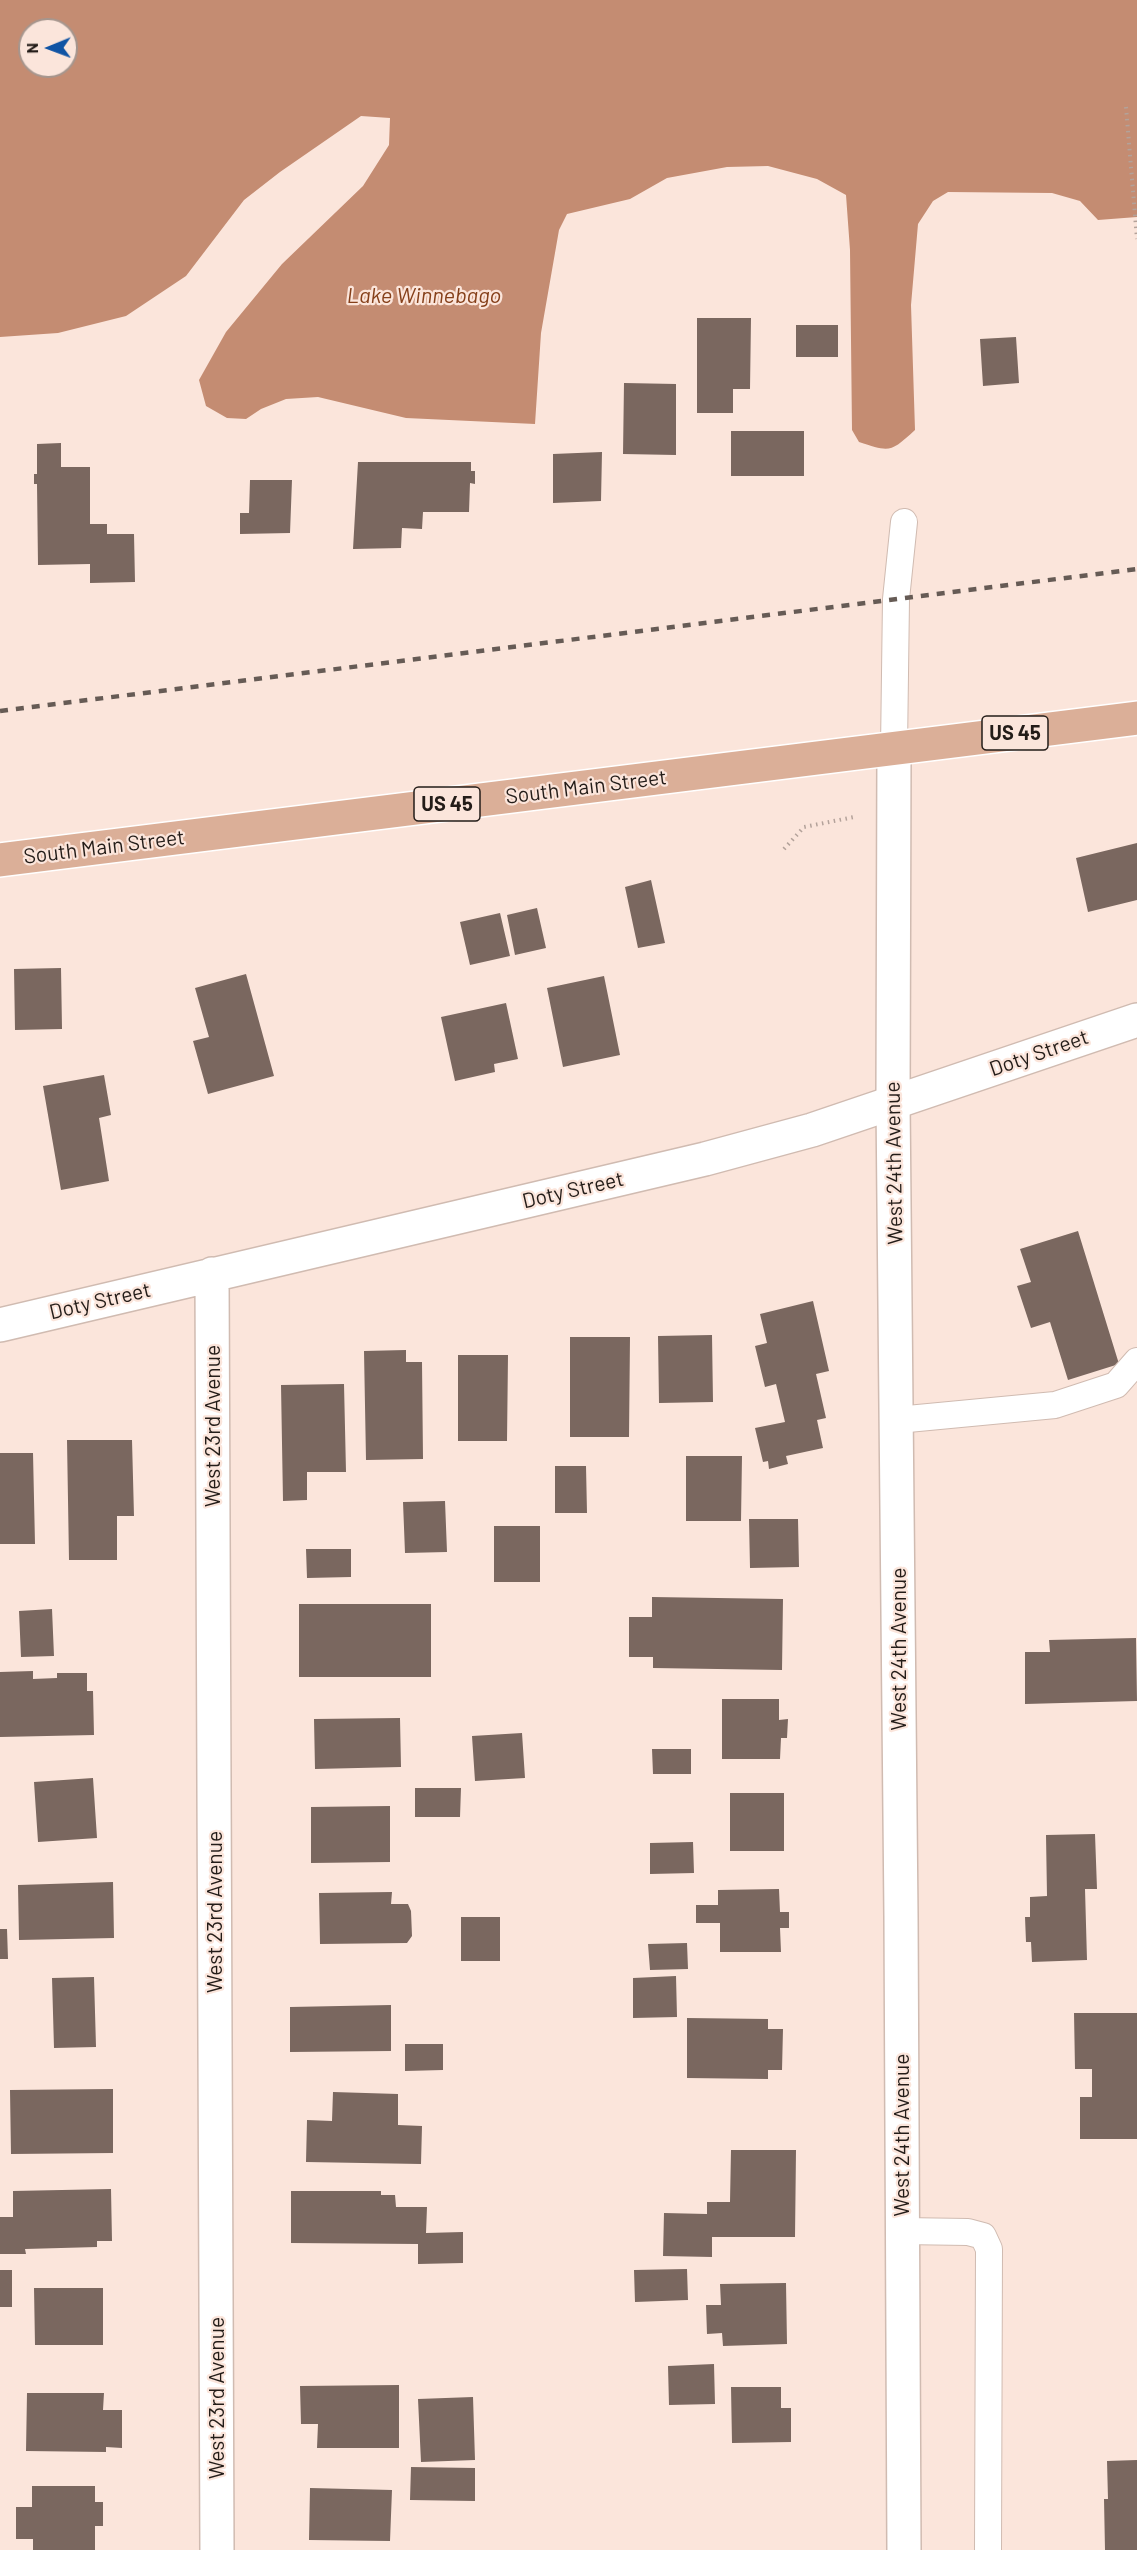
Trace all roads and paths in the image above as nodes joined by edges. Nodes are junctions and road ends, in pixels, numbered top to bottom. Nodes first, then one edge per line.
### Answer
1 (1126, 107) dead end
2 (1137, 239) edge
3 (904, 522) dead end
4 (1137, 718) edge
5 (894, 748) junction
6 (894, 809) junction
7 (784, 849) dead end
8 (0, 860) edge
9 (1137, 1020) edge
10 (893, 1102) junction
11 (212, 1274) junction
12 (0, 1325) edge
13 (1137, 1361) edge
14 (897, 1420) junction
15 (902, 2231) junction
16 (217, 2550) edge
17 (903, 2550) edge
18 (987, 2550) edge

1 - 2 path
3 - 5 lane
4 - 5 main road, South Main Street / US 45
5 - 6 street, West 24th Avenue
5 - 8 main road, South Main Street / US 45
6 - 7 path
6 - 10 street, West 24th Avenue
9 - 10 street, Doty Street
10 - 11 street, Doty Street
10 - 14 street, West 24th Avenue
11 - 12 street, Doty Street
11 - 16 street, West 23rd Avenue
13 - 14 lane
14 - 15 street, West 24th Avenue
15 - 17 street, West 24th Avenue
15 - 18 lane

